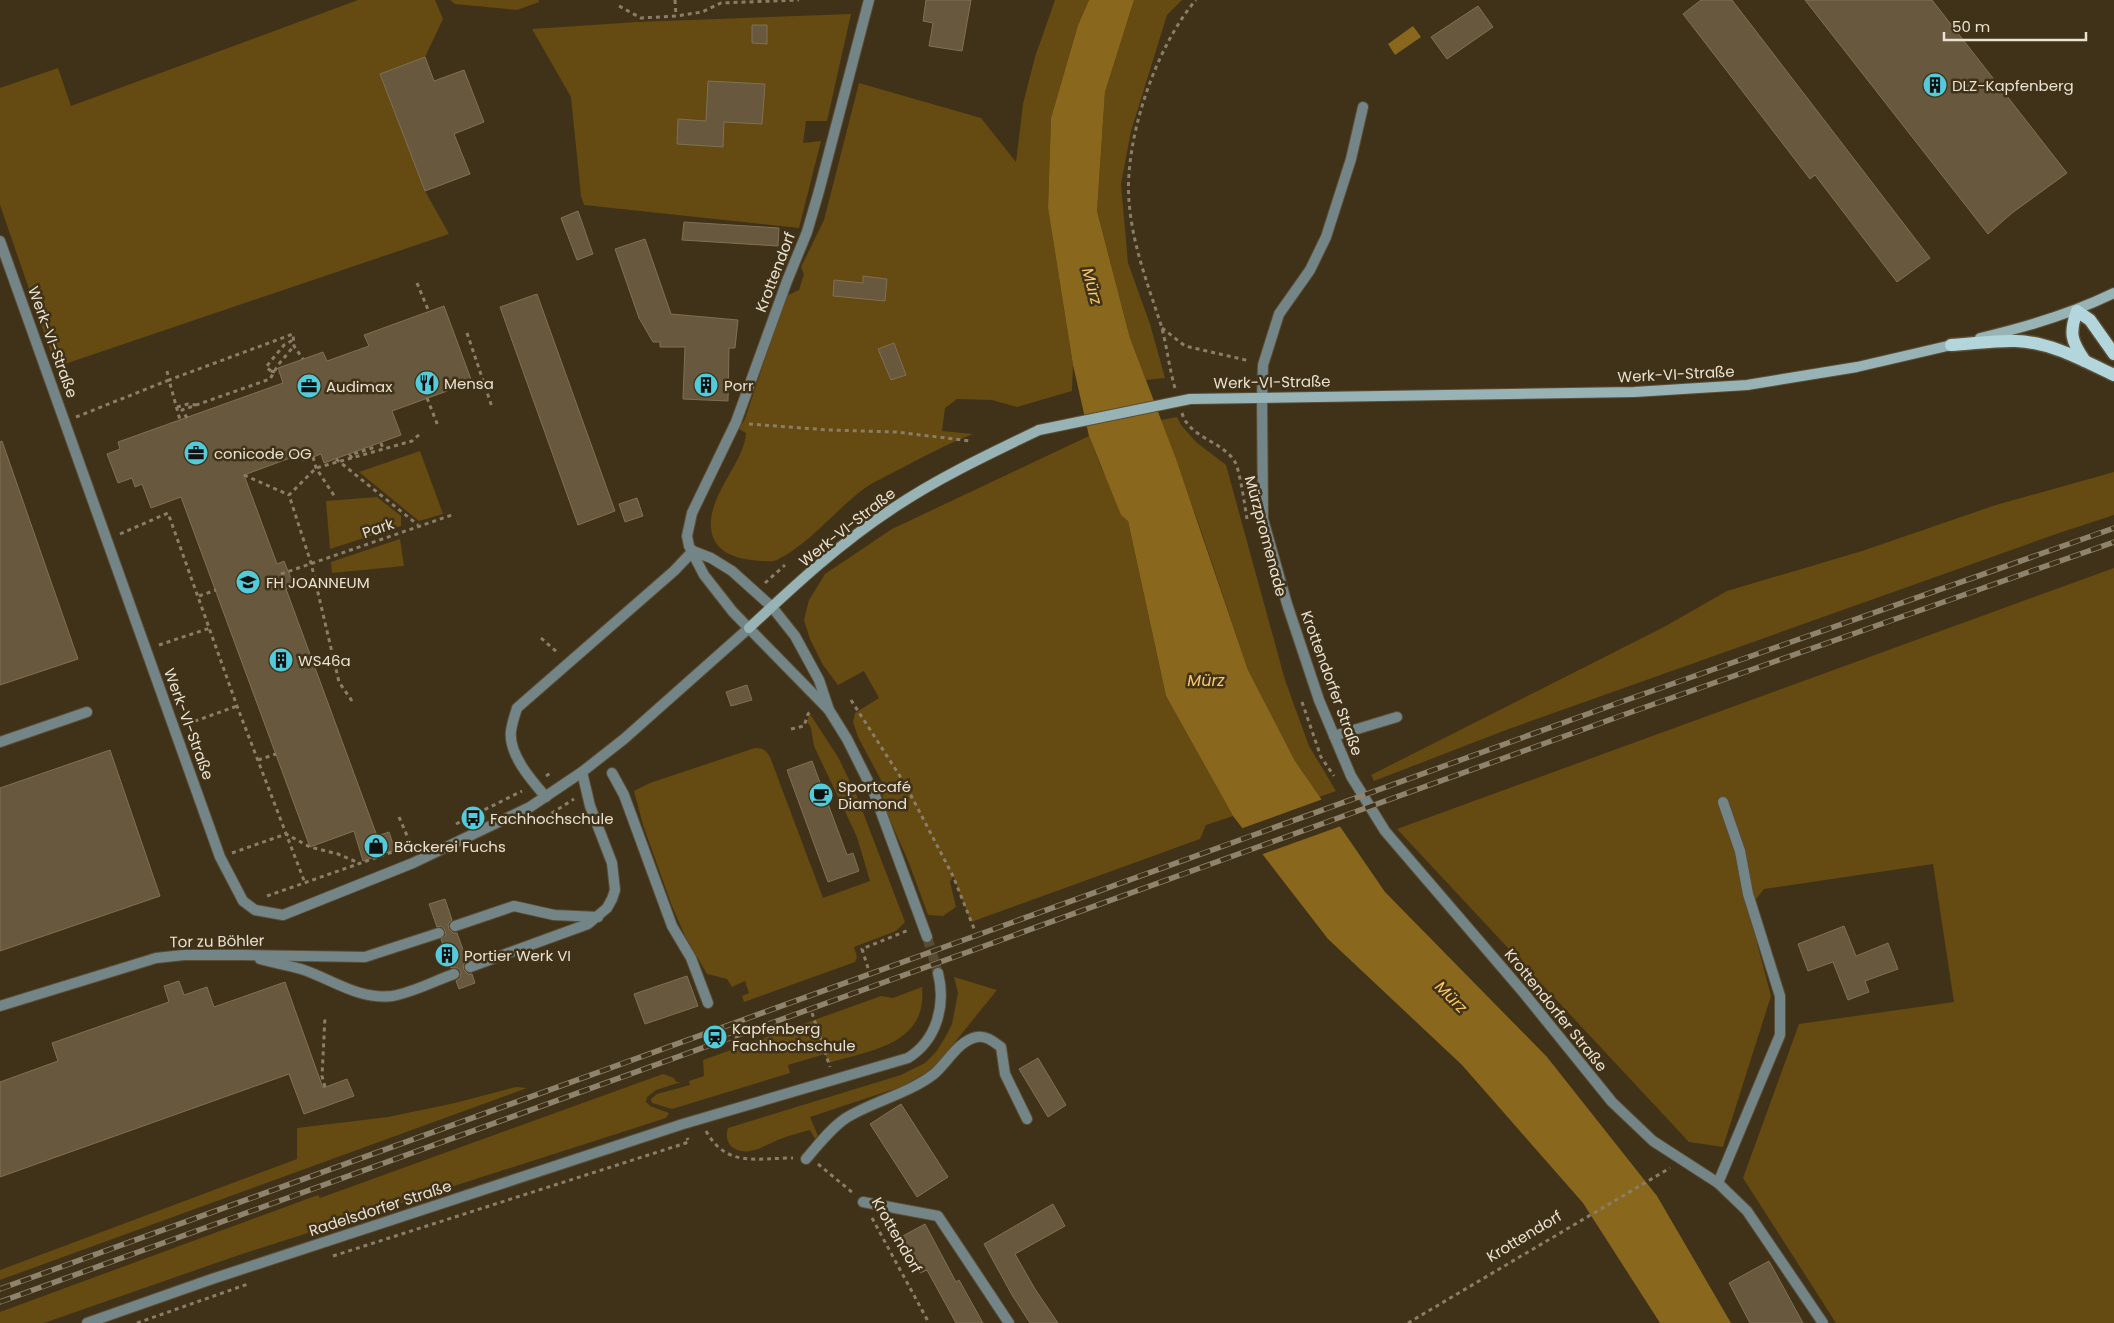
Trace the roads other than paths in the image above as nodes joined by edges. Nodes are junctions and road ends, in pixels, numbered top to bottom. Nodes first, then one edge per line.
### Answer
1 (869, 0) edge
2 (1363, 107) dead end
3 (0, 242) edge
4 (2114, 294) edge
5 (2077, 311) junction
6 (1951, 345) junction
7 (2114, 354) edge
8 (2085, 361) junction
9 (2114, 376) edge
10 (1262, 397) junction
11 (691, 549) junction
12 (772, 607) junction
13 (749, 628) junction
14 (829, 710) junction
15 (86, 712) dead end
16 (1397, 717) dead end
17 (1334, 736) junction
18 (0, 742) edge
19 (582, 772) junction
20 (612, 773) dead end
21 (546, 797) junction
22 (1723, 802) dead end
23 (598, 917) junction
24 (455, 926) dead end
25 (439, 933) dead end
26 (927, 937) tunnel mouth
27 (242, 955) junction
28 (470, 968) dead end
29 (938, 973) tunnel mouth
30 (454, 974) dead end
31 (708, 1003) dead end
32 (0, 1006) edge
33 (1027, 1119) dead end
34 (806, 1159) road end
35 (1718, 1183) junction
36 (862, 1202) road end
37 (88, 1323) edge
38 (1009, 1323) edge
39 (1823, 1323) edge

1 - 11 street, Krottendorf
2 - 10 street, Krottendorfer Straße
3 - 21 street, Werk-VI-Straße
4 - 5 main road, Werk-VI-Straße
5 - 6 main road, Werk-VI-Straße
5 - 7 main road
5 - 8 main road
6 - 8 main road
6 - 10 main road, Werk-VI-Straße
8 - 9 main road
10 - 12 main road, Werk-VI-Straße, bridge
10 - 17 street, Krottendorfer Straße
11 - 12 street, Krottendorf
11 - 13 street, Krottendorf
11 - 21 street
12 - 13 main road, Werk-VI-Straße
12 - 14 street, Krottendorf
13 - 14 street, Krottendorf
13 - 19 street, Werk-VI-Straße
14 - 26 street, Krottendorf
15 - 18 street
16 - 17 street
17 - 35 street, Krottendorfer Straße
19 - 21 street, Werk-VI-Straße
19 - 23 street
20 - 31 street
22 - 35 street
23 - 24 street
23 - 28 street
25 - 27 street, Tor zu Böhler
27 - 30 street
27 - 32 street, Tor zu Böhler
29 - 37 street, Radelsdorfer Straße
33 - 34 street
35 - 39 street, Krottendorfer Straße
36 - 38 street

